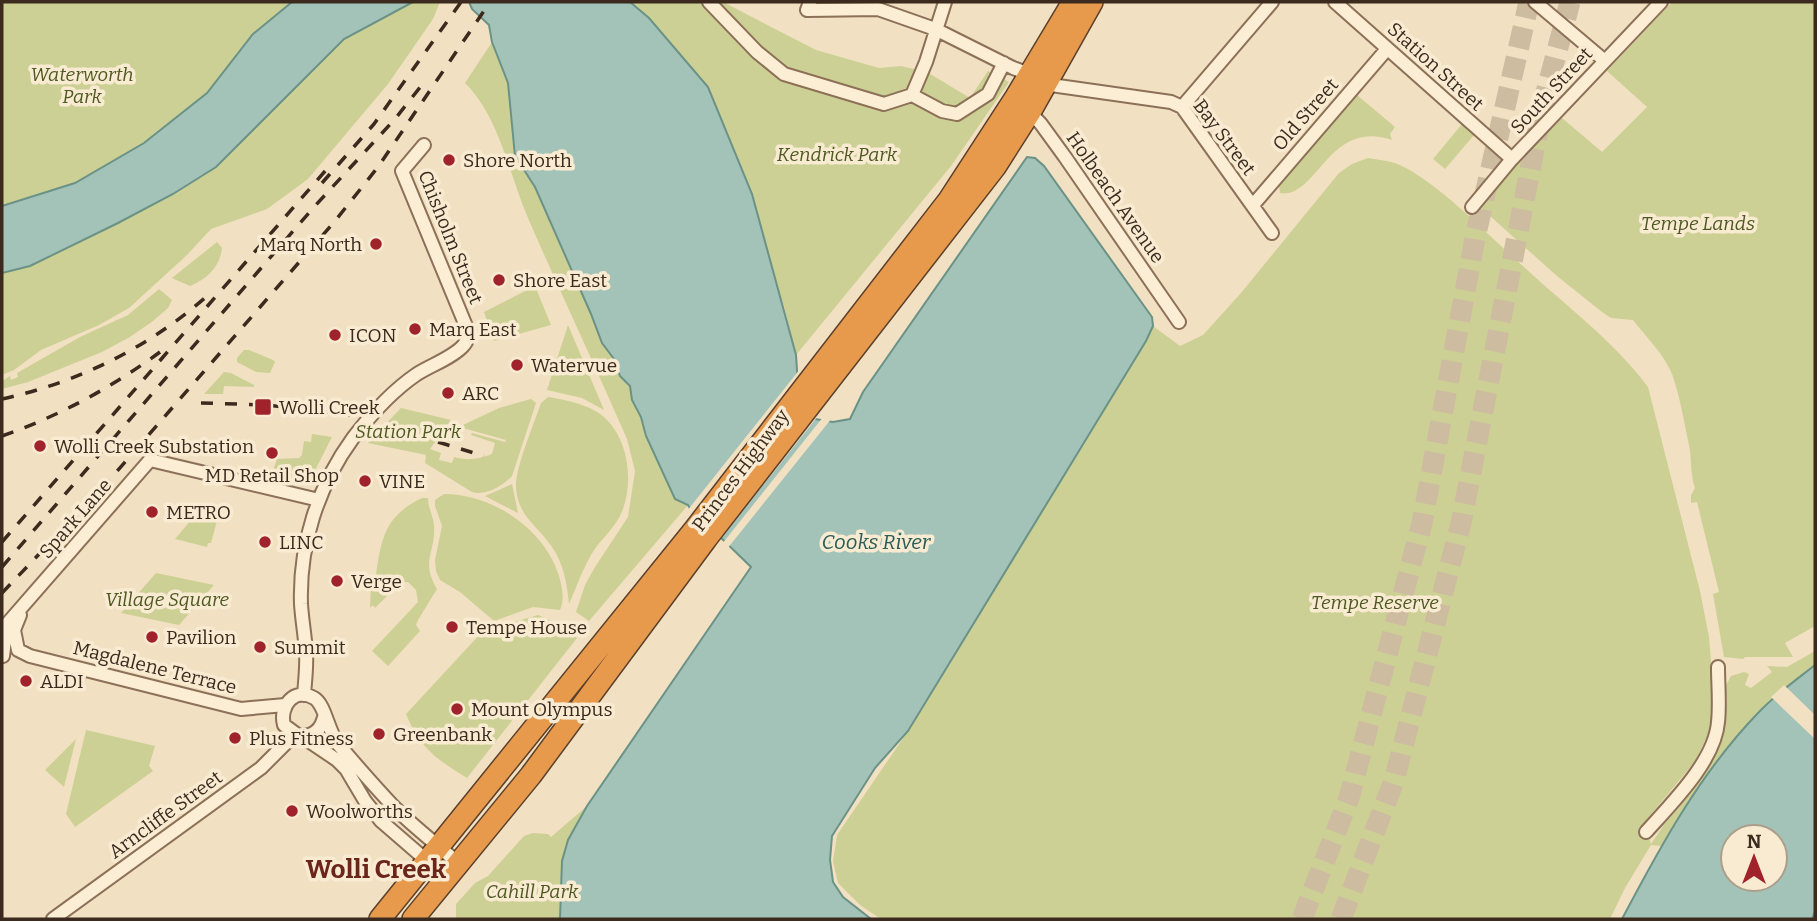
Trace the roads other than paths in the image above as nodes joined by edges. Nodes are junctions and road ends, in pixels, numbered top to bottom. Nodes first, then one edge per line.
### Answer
1 (709, 2) edge
2 (945, 2) edge
3 (1073, 2) edge
4 (1092, 2) edge
5 (1272, 2) edge
6 (1335, 2) edge
7 (1535, 2) edge
8 (1661, 2) edge
9 (815, 5) edge
10 (935, 29) junction
11 (1388, 49) junction
12 (1605, 61) junction
13 (1004, 63) junction
14 (1037, 79) junction
15 (912, 95) junction
16 (1023, 105) junction
17 (1182, 107) junction
18 (424, 145) dead end
19 (1512, 159) junction
20 (1252, 205) junction
21 (1472, 207) dead end
22 (1272, 233) dead end
23 (1179, 322) dead end
24 (319, 500) junction
25 (701, 534) junction
26 (28, 600) junction
27 (18, 650) junction
28 (2, 656) edge
29 (1718, 667) dead end
30 (304, 695) junction
31 (285, 705) junction
32 (324, 717) junction
33 (299, 736) junction
34 (1646, 832) dead end
35 (433, 853) junction
36 (454, 872) junction
37 (52, 919) edge
38 (380, 919) edge
39 (413, 919) edge

1 - 15 street
2 - 10 street
3 - 14 highway, Princes Highway
4 - 14 highway, Princes Highway
5 - 17 street
6 - 11 street, Station Street
7 - 12 street
8 - 12 street, South Street
9 - 10 street, Bay Street
10 - 13 street, Bay Street
10 - 15 street
11 - 19 street, Station Street
11 - 20 street, Old Street
12 - 19 street, South Street
13 - 14 street, Bay Street
13 - 15 street
14 - 16 highway, Princes Highway
14 - 17 street, Bay Street
16 - 23 street, Holbeach Avenue
16 - 25 highway, Princes Highway
17 - 20 street, Bay Street
18 - 24 street, Chisholm Street
19 - 21 street, South Street
20 - 22 street, Bay Street
24 - 26 street, Spark Lane
24 - 30 street
25 - 35 highway, Princes Highway
25 - 36 highway, Princes Highway
26 - 27 street, Spark Lane
26 - 28 street, Spark Lane
27 - 28 street
27 - 31 street, Magdalene Terrace
29 - 34 street
30 - 31 street
30 - 32 street
31 - 33 street
32 - 33 street
32 - 35 street
33 - 35 street
33 - 37 street, Arncliffe Street
35 - 36 street
35 - 38 highway, Princes Highway
36 - 39 highway, Princes Highway

